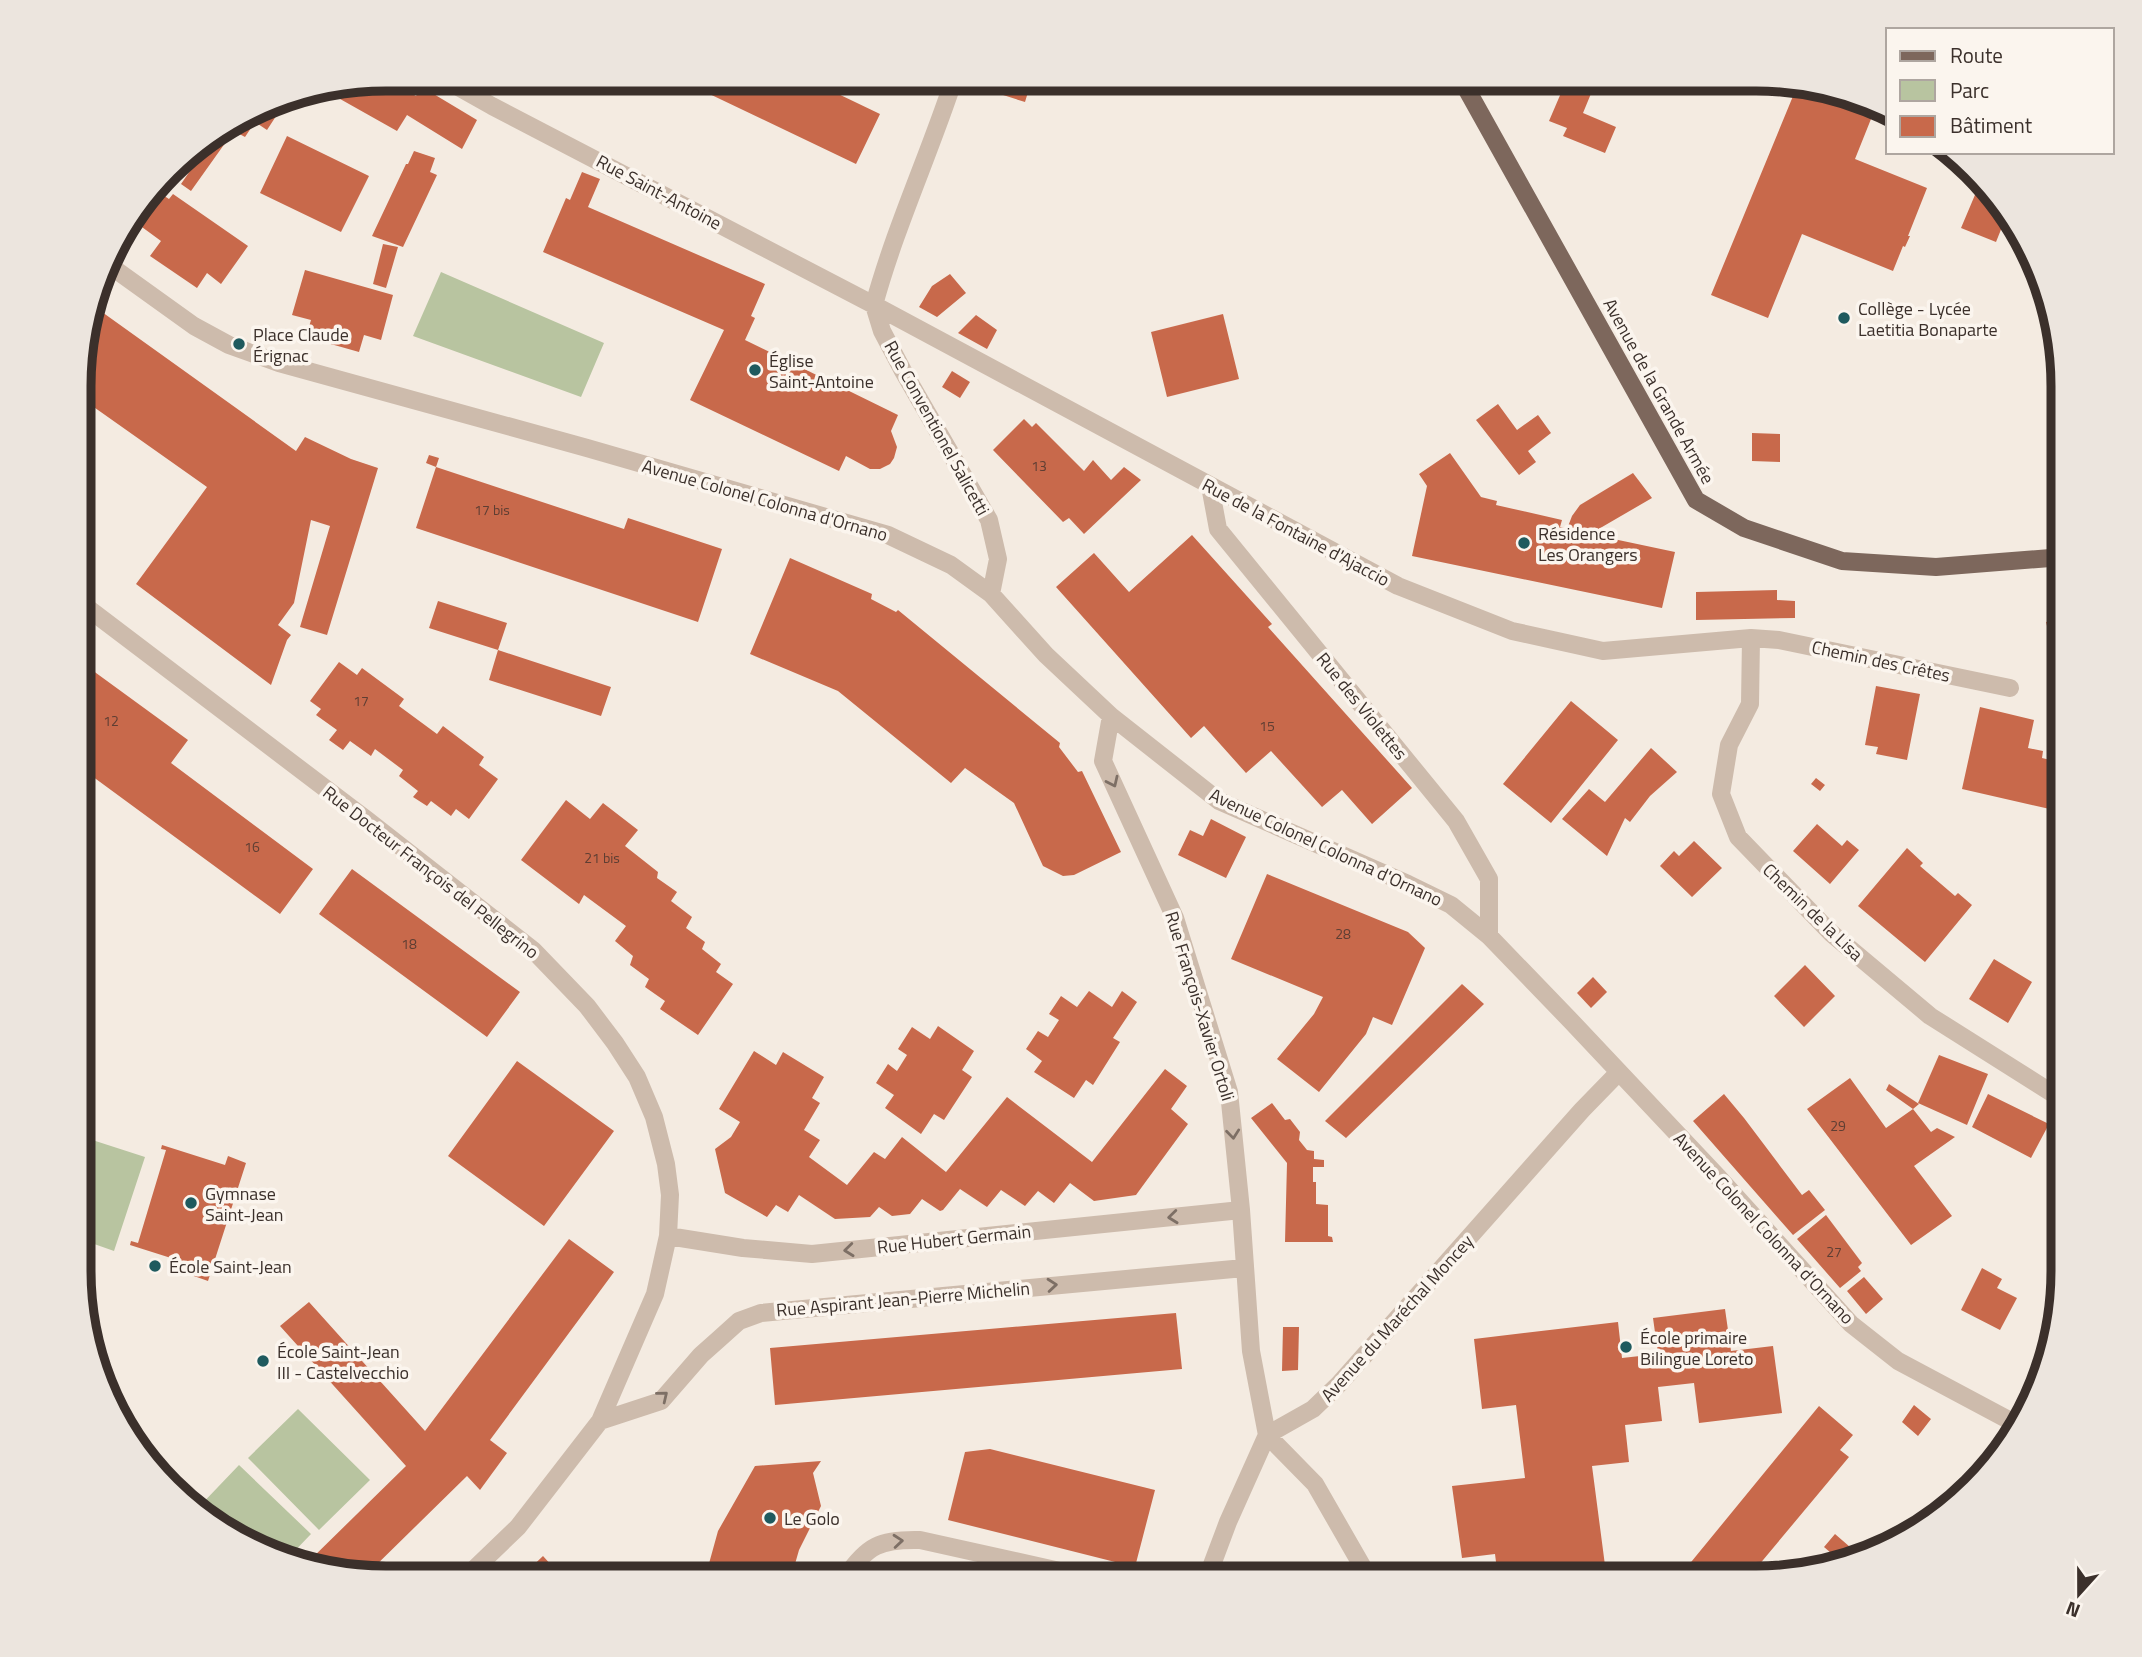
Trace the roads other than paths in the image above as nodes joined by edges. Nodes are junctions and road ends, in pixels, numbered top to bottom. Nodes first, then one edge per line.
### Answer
1 (465, 91) edge
2 (950, 91) edge
3 (1468, 91) edge
4 (115, 269) edge
5 (874, 305) junction
6 (1210, 486) junction
7 (2051, 558) edge
8 (991, 594) junction
9 (91, 611) edge
10 (1751, 638) junction
11 (2010, 688) dead end
12 (1111, 716) junction
13 (1489, 936) junction
14 (1619, 1072) junction
15 (2051, 1092) edge
16 (1241, 1210) junction
17 (668, 1236) junction
18 (1244, 1268) junction
19 (600, 1421) junction
20 (2010, 1421) edge
21 (1266, 1435) junction
22 (477, 1566) edge
23 (853, 1566) edge
24 (1037, 1566) edge
25 (1212, 1566) edge
26 (1362, 1566) edge

1 - 5 street, Rue Saint-Antoine
2 - 5 street
3 - 7 main road, Avenue de la Grande Armée
4 - 8 street, Avenue Colonel Colonna d'Ornano
5 - 6 street, Rue de la Fontaine d'Ajaccio
5 - 8 street, Rue Conventionel Salicetti
6 - 10 street, Rue de la Fontaine d'Ajaccio
6 - 13 street, Rue des Violettes
8 - 12 street, Avenue Colonel Colonna d'Ornano
9 - 17 street, Rue Docteur François del Pellegrino
10 - 11 street, Chemin des Crêtes
10 - 15 street, Chemin de la Lisa
12 - 13 street, Avenue Colonel Colonna d'Ornano
12 -> 16 street, Rue François-Xavier Ortoli
13 - 14 street, Avenue Colonel Colonna d'Ornano
14 - 20 street, Avenue Colonel Colonna d'Ornano
14 - 21 street, Avenue du Maréchal Moncey
16 -> 17 street, Rue Hubert Germain
16 - 18 street, Rue François-Xavier Ortoli
17 - 19 street, Rue Docteur François del Pellegrino
19 -> 18 street, Rue Aspirant Jean-Pierre Michelin
18 - 21 street, Rue François-Xavier Ortoli
19 - 22 street, Rue Docteur François del Pellegrino
21 - 25 street
21 - 26 street
23 -> 24 street

